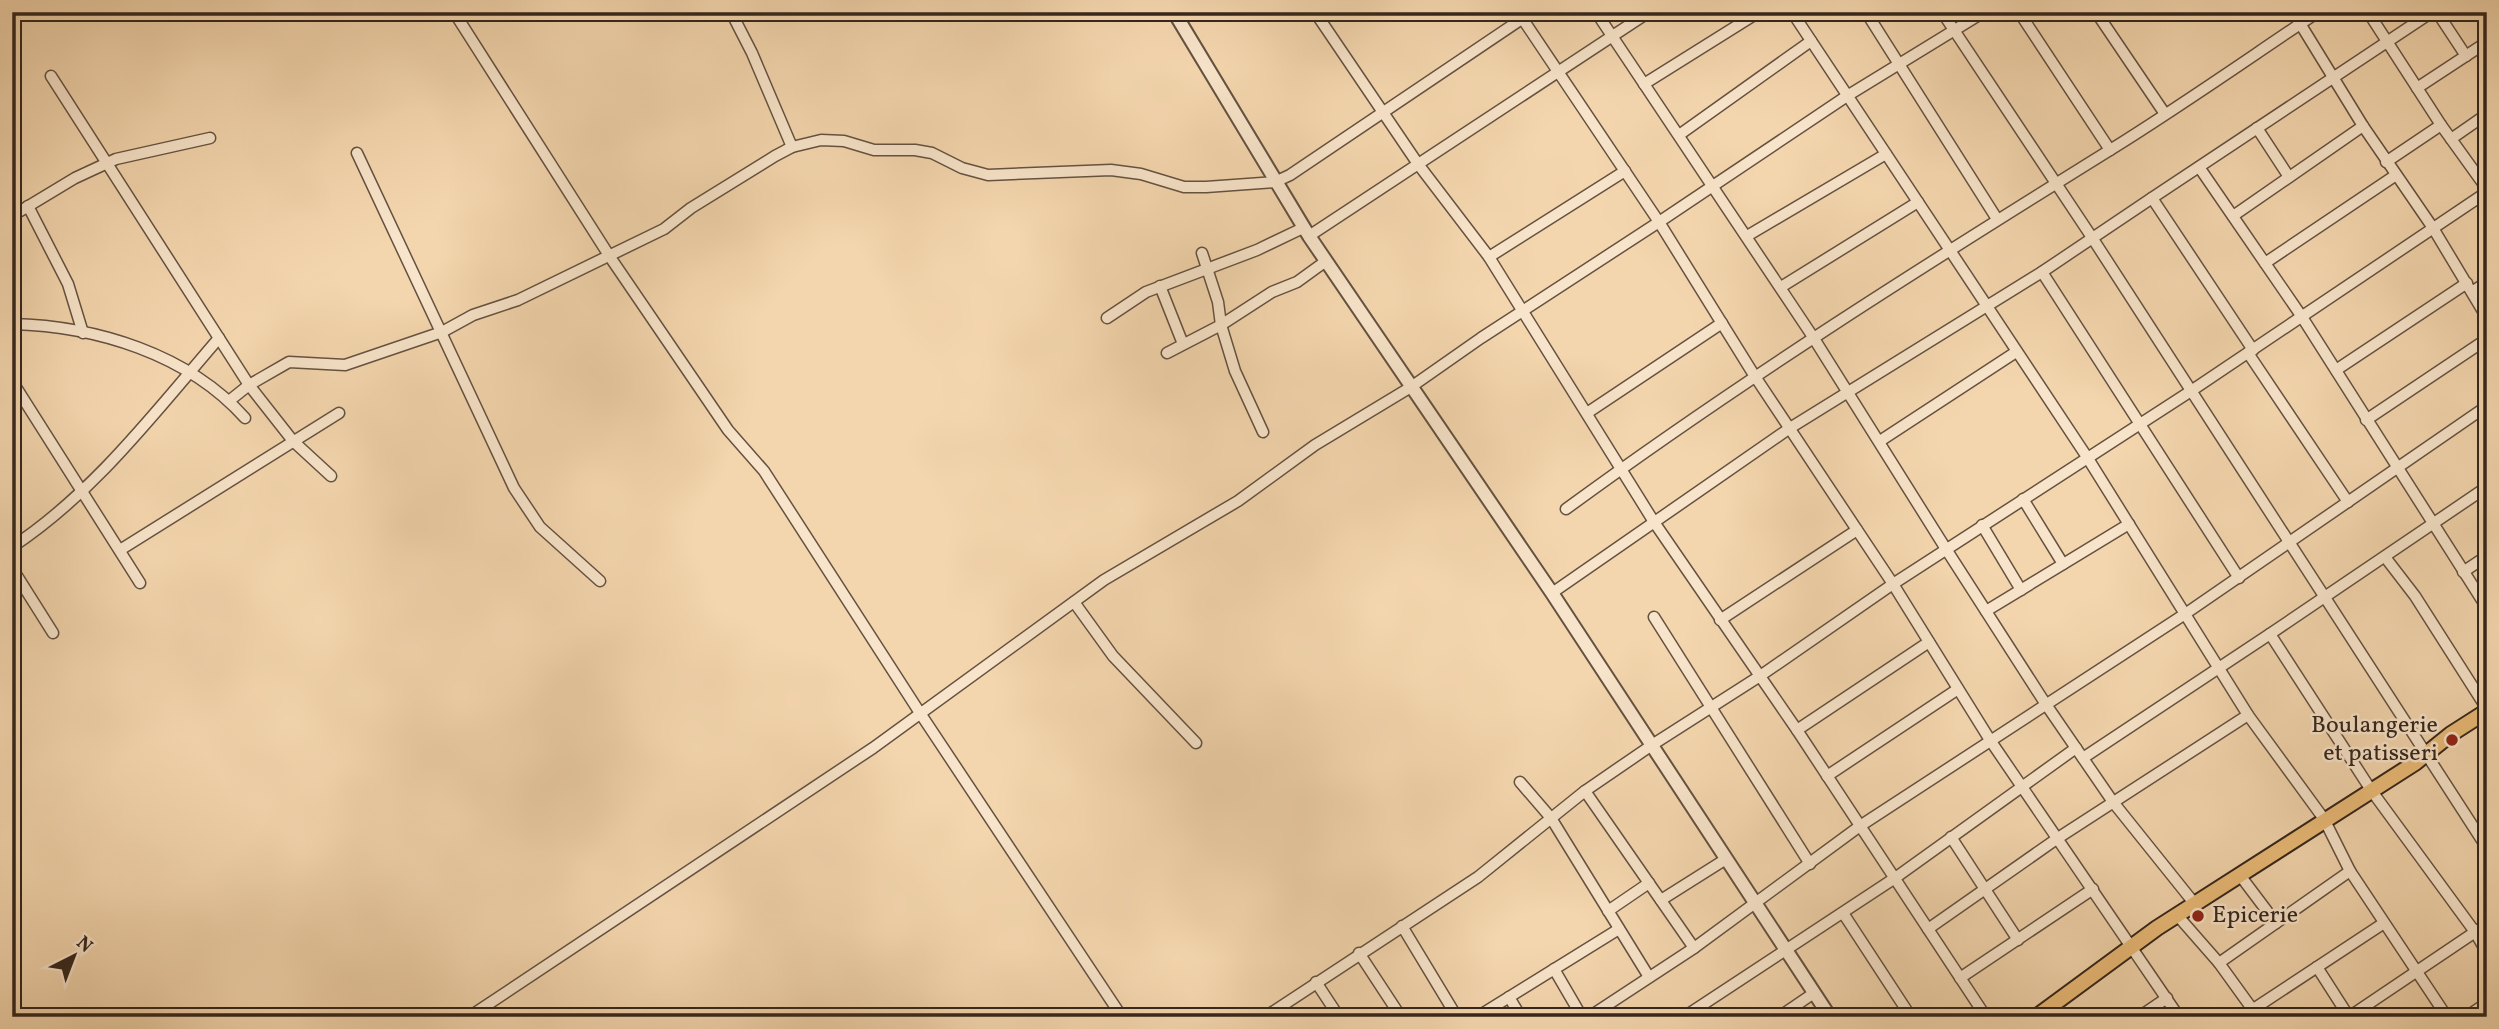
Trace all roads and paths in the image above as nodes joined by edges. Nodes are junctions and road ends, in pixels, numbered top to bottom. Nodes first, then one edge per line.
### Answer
1 (454, 12) edge
2 (731, 12) edge
3 (1174, 12) edge
4 (1315, 12) edge
5 (1532, 12) edge
6 (1596, 12) edge
7 (1649, 12) edge
8 (1759, 12) edge
9 (1792, 12) edge
10 (1867, 12) edge
11 (1942, 12) edge
12 (1983, 12) edge
13 (2019, 12) edge
14 (2096, 12) edge
15 (2293, 12) edge
16 (2318, 12) edge
17 (2368, 12) edge
18 (2435, 12) edge
19 (1520, 15) edge
20 (2301, 24) junction
21 (1955, 31) junction
22 (1612, 36) junction
23 (1811, 41) junction
24 (2386, 42) junction
25 (2487, 42) edge
26 (2466, 56) junction
27 (1899, 62) junction
28 (1558, 72) junction
29 (51, 76) dead end
30 (2334, 79) junction
31 (1644, 84) junction
32 (2417, 88) junction
33 (1847, 96) junction
34 (1382, 112) junction
35 (2165, 114) junction
36 (2487, 114) edge
37 (2441, 125) junction
38 (2362, 126) junction
39 (2257, 128) junction
40 (1679, 135) junction
41 (210, 138) dead end
42 (2451, 139) junction
43 (792, 147) junction
44 (2110, 150) junction
45 (357, 153) dead end
46 (1886, 154) junction
47 (2386, 162) junction
48 (106, 163) junction
49 (1418, 164) junction
50 (2199, 167) junction
51 (1625, 171) junction
52 (2396, 175) junction
53 (2289, 177) junction
54 (1275, 182) junction
55 (2055, 183) junction
56 (1712, 184) junction
57 (2487, 191) edge
58 (2152, 198) junction
59 (1918, 202) junction
60 (28, 206) junction
61 (12, 216) edge
62 (2233, 216) junction
63 (1997, 219) junction
64 (1659, 222) junction
65 (2433, 228) junction
66 (1306, 232) junction
67 (1747, 236) junction
68 (2093, 239) junction
69 (1949, 249) junction
70 (1202, 253) dead end
71 (610, 257) junction
72 (1489, 257) junction
73 (1326, 261) junction
74 (2265, 263) junction
75 (1208, 270) junction
76 (2042, 271) junction
77 (2487, 282) edge
78 (1160, 286) junction
79 (1780, 287) junction
80 (2469, 288) junction
81 (1987, 305) junction
82 (1522, 312) junction
83 (2302, 317) junction
84 (1107, 318) dead end
85 (2487, 318) edge
86 (1722, 323) junction
87 (12, 324) edge
88 (1220, 325) junction
89 (442, 331) junction
90 (83, 333) junction
91 (1813, 337) junction
92 (219, 338) junction
93 (2487, 339) edge
94 (1183, 344) junction
95 (2250, 351) junction
96 (2016, 352) junction
97 (1167, 353) dead end
98 (2336, 370) junction
99 (190, 371) junction
100 (1754, 375) junction
101 (12, 381) edge
102 (249, 385) junction
103 (1411, 387) junction
104 (1848, 391) junction
105 (2190, 391) junction
106 (229, 401) junction
107 (2487, 406) edge
108 (339, 413) dead end
109 (1587, 413) junction
110 (245, 418) dead end
111 (2366, 420) junction
112 (2138, 425) junction
113 (1790, 428) junction
114 (1263, 432) dead end
115 (293, 441) junction
116 (1880, 441) junction
117 (2087, 457) junction
118 (1622, 468) junction
119 (2397, 468) junction
120 (331, 476) dead end
121 (2487, 487) edge
122 (82, 491) junction
123 (2023, 499) junction
124 (2348, 502) junction
125 (1566, 509) dead end
126 (1654, 522) junction
127 (2129, 524) junction
128 (2433, 524) junction
129 (1982, 526) junction
130 (1857, 530) junction
131 (2289, 543) junction
132 (12, 547) edge
133 (1946, 549) junction
134 (120, 550) junction
135 (2487, 556) edge
136 (2385, 557) junction
137 (2063, 564) junction
138 (12, 568) edge
139 (2463, 572) junction
140 (2239, 578) junction
141 (600, 581) dead end
142 (140, 583) dead end
143 (1893, 584) junction
144 (2021, 590) junction
145 (1552, 593) junction
146 (2324, 598) junction
147 (1074, 602) junction
148 (2487, 608) edge
149 (1986, 611) junction
150 (2185, 614) junction
151 (1654, 617) dead end
152 (1720, 620) junction
153 (53, 633) dead end
154 (2270, 634) junction
155 (1928, 642) junction
156 (2218, 667) junction
157 (1760, 676) junction
158 (1958, 689) junction
159 (2045, 703) junction
160 (1710, 707) junction
161 (2487, 710) edge
162 (920, 713) junction
163 (2248, 715) junction
164 (1797, 730) junction
165 (1990, 740) junction
166 (1196, 743) dead end
167 (1652, 745) junction
168 (2076, 748) junction
169 (2427, 753) junction
170 (2083, 758) junction
171 (1827, 776) junction
172 (1520, 782) dead end
173 (2022, 787) junction
174 (2371, 790) junction
175 (1585, 791) junction
176 (2113, 802) junction
177 (1551, 818) junction
178 (2324, 819) junction
179 (1860, 826) junction
180 (1951, 837) junction
181 (2058, 838) junction
182 (2487, 848) edge
183 (1726, 859) junction
184 (1810, 864) junction
185 (2350, 871) junction
186 (2239, 874) junction
187 (1895, 878) junction
188 (1649, 883) junction
189 (1985, 888) junction
190 (2093, 889) junction
191 (1661, 900) junction
192 (2194, 903) junction
193 (1756, 904) junction
194 (1608, 911) junction
195 (1843, 913) junction
196 (2177, 915) junction
197 (2276, 923) junction
198 (2384, 923) junction
199 (2487, 924) edge
200 (1402, 926) junction
201 (1619, 929) junction
202 (1928, 929) junction
203 (2475, 932) junction
204 (2018, 940) junction
205 (2132, 945) junction
206 (1694, 948) junction
207 (1786, 950) junction
208 (1359, 953) junction
209 (2487, 953) edge
210 (2219, 963) junction
211 (2317, 967) junction
212 (1554, 969) junction
213 (2418, 970) junction
214 (1649, 977) junction
215 (1960, 978) junction
216 (1316, 982) junction
217 (1814, 993) junction
218 (1508, 997) junction
219 (2167, 998) junction
220 (2487, 1003) edge
221 (2255, 1013) edge
222 (469, 1017) edge
223 (1122, 1017) edge
224 (1265, 1017) edge
225 (1339, 1017) edge
226 (1401, 1017) edge
227 (1457, 1017) edge
228 (1477, 1017) edge
229 (1521, 1017) edge
230 (1581, 1017) edge
231 (1589, 1017) edge
232 (1684, 1017) edge
233 (1779, 1017) edge
234 (1830, 1017) edge
235 (1912, 1017) edge
236 (1986, 1017) edge
237 (2036, 1017) edge
238 (2139, 1017) edge
239 (2179, 1017) edge
240 (2349, 1017) edge
241 (2447, 1017) edge
242 (2466, 1017) edge

1 - 71 street
2 - 43 street
3 - 54 street
4 - 34 street
5 - 19 street
6 - 22 street
7 - 22 street
8 - 31 street
9 - 23 street
10 - 27 street
11 - 21 street
12 - 21 street
13 - 44 street
14 - 35 street
15 - 20 street
16 - 20 street
17 - 24 street
18 - 24 street
18 - 26 street
19 - 28 street
19 - 34 street
20 - 30 street
20 - 35 street
21 - 27 street
21 - 55 street
22 - 28 street
22 - 31 street
23 - 33 street
23 - 40 street
24 - 30 street
24 - 32 street
25 - 26 street
26 - 32 street
27 - 33 street
27 - 63 street
28 - 49 street
28 - 51 street
29 - 48 street
30 - 38 street
30 - 39 street
31 - 40 street
32 - 37 street
33 - 46 street
33 - 56 street
34 - 49 street
34 - 54 street
35 - 44 street
36 - 42 street
37 - 42 street
37 - 47 street
38 - 47 street
38 - 53 street
39 - 50 street
39 - 53 street
40 - 56 street
41 - 48 street
42 - 57 street
43 - 54 street
43 - 71 street
44 - 55 street
45 - 89 street
46 - 59 street
46 - 67 street
47 - 52 street
48 - 60 street
48 - 92 street
49 - 66 street
49 - 72 street
50 - 58 street
50 - 62 street
51 - 64 street
51 - 72 street
52 - 65 street
52 - 74 street
53 - 62 street
54 - 66 street
55 - 63 street
55 - 68 street
56 - 64 street
56 - 67 street
57 - 65 street
58 - 68 street
58 - 95 street
59 - 69 street
59 - 79 street
60 - 61 street
60 - 90 street
62 - 74 street
63 - 69 street
64 - 82 street
64 - 86 street
65 - 80 street
65 - 83 street
66 - 73 street
66 - 75 street
67 - 79 street
68 - 76 street
68 - 105 street
69 - 81 street
69 - 91 street
70 - 75 street
71 - 89 street
71 - 162 street
72 - 82 street
73 - 88 street
73 - 103 street
74 - 83 street
75 - 78 street
75 - 88 street
76 - 81 street
76 - 112 street
77 - 80 street
78 - 84 street
78 - 94 street
79 - 91 street
80 - 85 street
80 - 98 street
81 - 96 street
81 - 104 street
82 - 103 street
82 - 109 street
83 - 95 street
83 - 98 street
86 - 100 street
86 - 109 street
87 - 90 street
88 - 94 street
88 - 114 street
89 - 102 street
89 - 141 street
90 - 99 street
91 - 100 street
91 - 104 street
92 - 99 street
92 - 102 street
93 - 111 street
94 - 97 street
95 - 105 street
95 - 124 street
96 - 116 street
96 - 117 street
98 - 111 street
99 - 106 street
99 - 122 street
100 - 113 street
100 - 118 street
101 - 122 street
102 - 106 street
102 - 115 street
103 - 145 street
103 - 147 street
104 - 113 street
104 - 116 street
105 - 112 street
105 - 131 street
106 - 110 street
107 - 119 street
108 - 115 street
109 - 118 street
111 - 119 street
112 - 117 street
112 - 140 street
113 - 126 street
113 - 130 street
115 - 120 street
115 - 134 street
116 - 133 street
117 - 123 street
117 - 127 street
118 - 125 street
118 - 126 street
119 - 124 street
119 - 128 street
121 - 128 street
122 - 132 street
122 - 134 street
123 - 129 street
123 - 137 street
124 - 131 street
126 - 145 street
126 - 152 street
127 - 137 street
127 - 150 street
128 - 136 street
128 - 139 street
129 - 133 street
129 - 144 street
130 - 143 street
130 - 152 street
131 - 140 street
131 - 146 street
133 - 143 street
133 - 149 street
134 - 142 street
135 - 139 street
136 - 146 street
136 - 161 street
137 - 144 street
138 - 153 street
139 - 148 street
140 - 150 street
143 - 155 street
143 - 157 street
144 - 149 street
145 - 167 street
146 - 154 street
146 - 169 street
147 - 162 street
147 - 166 street
149 - 159 street
150 - 156 street
150 - 159 street
151 - 160 street
152 - 157 street
154 - 156 street
154 - 174 street
155 - 158 street
155 - 164 street
156 - 163 street
156 - 170 street
157 - 160 street
157 - 164 street
158 - 165 street
158 - 171 street
159 - 165 street
159 - 168 street
160 - 167 street
160 - 184 street
161 - 169 main road
162 - 222 street
162 - 223 street
163 - 176 street
163 - 178 street
164 - 171 street
165 - 173 street
165 - 179 street
167 - 175 street
167 - 183 street
168 - 170 street
168 - 173 street
169 - 174 main road
169 - 182 street
170 - 176 street
171 - 179 street
172 - 177 street
173 - 180 street
173 - 181 street
174 - 178 main road
174 - 203 street
175 - 177 street
175 - 188 street
176 - 181 street
176 - 192 street
177 - 194 street
177 - 200 street
178 - 185 street
178 - 186 main road
179 - 184 street
179 - 187 street
180 - 187 street
180 - 189 street
181 - 189 street
181 - 190 street
183 - 191 street
183 - 193 street
184 - 193 street
185 - 197 street
185 - 198 street
186 - 192 main road
186 - 197 street
187 - 195 street
187 - 202 street
188 - 191 street
188 - 194 street
189 - 202 street
189 - 204 street
190 - 204 street
190 - 205 street
191 - 206 street
192 - 196 main road
193 - 206 street
193 - 207 street
194 - 201 street
195 - 207 street
195 - 235 street
196 - 205 main road
196 - 210 street
197 - 210 street
198 - 211 street
198 - 213 street
199 - 203 street
200 - 208 street
200 - 227 street
201 - 212 street
201 - 214 street
202 - 215 street
203 - 209 street
203 - 213 street
204 - 215 street
205 - 219 street
205 - 237 main road
206 - 214 street
207 - 217 street
207 - 232 street
208 - 216 street
208 - 226 street
210 - 221 street
211 - 221 street
211 - 240 street
212 - 218 street
212 - 230 street
213 - 240 street
213 - 241 street
214 - 231 street
215 - 236 street
216 - 224 street
216 - 225 street
217 - 233 street
217 - 234 street
218 - 228 street
218 - 229 street
219 - 238 street
219 - 239 street
220 - 242 street

